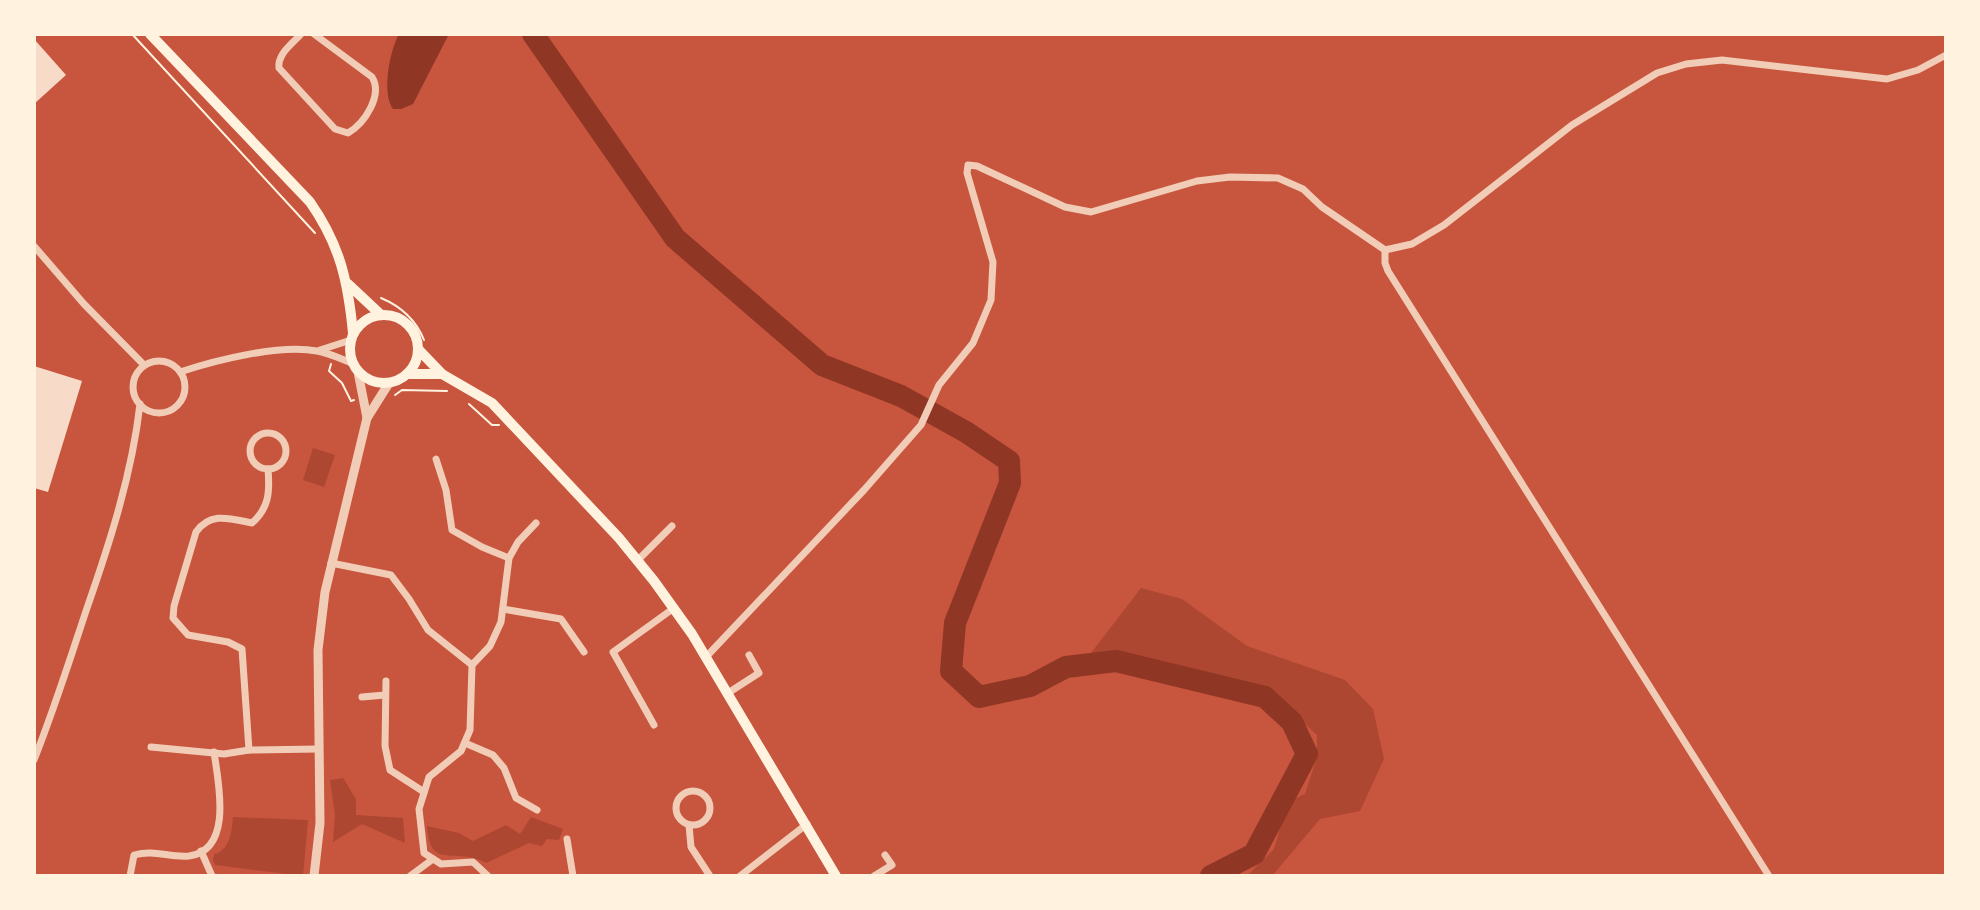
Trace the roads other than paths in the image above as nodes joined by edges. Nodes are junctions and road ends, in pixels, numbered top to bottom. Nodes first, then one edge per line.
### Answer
1 (301, 34) edge
2 (314, 34) edge
3 (156, 36) edge
4 (1946, 55) edge
5 (34, 246) edge
6 (1385, 250) junction
7 (348, 284) junction
8 (380, 314) junction
9 (352, 336) junction
10 (418, 349) junction
11 (317, 351) junction
12 (144, 365) junction
13 (355, 368) junction
14 (180, 372) junction
15 (407, 374) junction
16 (442, 374) junction
17 (389, 383) junction
18 (140, 404) junction
19 (367, 418) junction
20 (436, 459) dead end
21 (268, 469) junction
22 (536, 523) dead end
23 (672, 526) dead end
24 (509, 558) junction
25 (637, 561) junction
26 (331, 563) junction
27 (674, 608) junction
28 (503, 609) junction
29 (584, 652) dead end
30 (749, 655) dead end
31 (706, 657) junction
32 (472, 665) junction
33 (386, 681) dead end
34 (728, 693) junction
35 (385, 695) junction
36 (362, 697) dead end
37 (654, 725) dead end
38 (465, 743) junction
39 (151, 747) dead end
40 (318, 749) junction
41 (249, 750) junction
42 (214, 752) junction
43 (34, 760) edge
44 (424, 792) junction
45 (537, 810) dead end
46 (807, 824) junction
47 (689, 825) junction
48 (567, 839) dead end
49 (201, 851) junction
50 (885, 855) dead end
51 (433, 859) junction
52 (130, 876) edge
53 (212, 876) edge
54 (314, 876) edge
55 (410, 876) edge
56 (488, 876) edge
57 (573, 876) edge
58 (710, 876) edge
59 (740, 876) edge
60 (836, 876) edge
61 (874, 876) edge
62 (1769, 876) edge

1 - 2 street
3 - 7 main road
4 - 6 street
5 - 12 street
6 - 31 street
6 - 62 street
7 - 8 main road
7 - 9 main road
8 - 9 main road
8 - 10 main road
9 - 11 street
9 - 13 main road
10 - 15 main road
10 - 16 main road
11 - 13 street
11 - 14 street
12 - 14 street
12 - 18 street
13 - 17 main road
13 - 19 street
14 - 18 street
15 - 16 main road
15 - 17 main road
16 - 25 main road
17 - 19 street
18 - 43 street
19 - 26 street
20 - 24 street
21 - 21 street
21 - 41 street
22 - 24 street
23 - 25 street
24 - 28 street
25 - 27 main road
26 - 32 street
26 - 40 street
27 - 31 main road
27 - 37 street
28 - 29 street
28 - 32 street
30 - 34 street
31 - 34 main road
32 - 38 street
33 - 35 street
34 - 46 main road
35 - 36 street
35 - 44 street
38 - 44 street
38 - 45 street
39 - 42 street
40 - 41 street
40 - 54 street
41 - 42 street
42 - 49 street
44 - 51 street
46 - 59 street
46 - 60 main road
47 - 47 street
47 - 58 street
48 - 57 street
49 - 52 street
49 - 53 street
50 - 61 street
51 - 55 street
51 - 56 street

